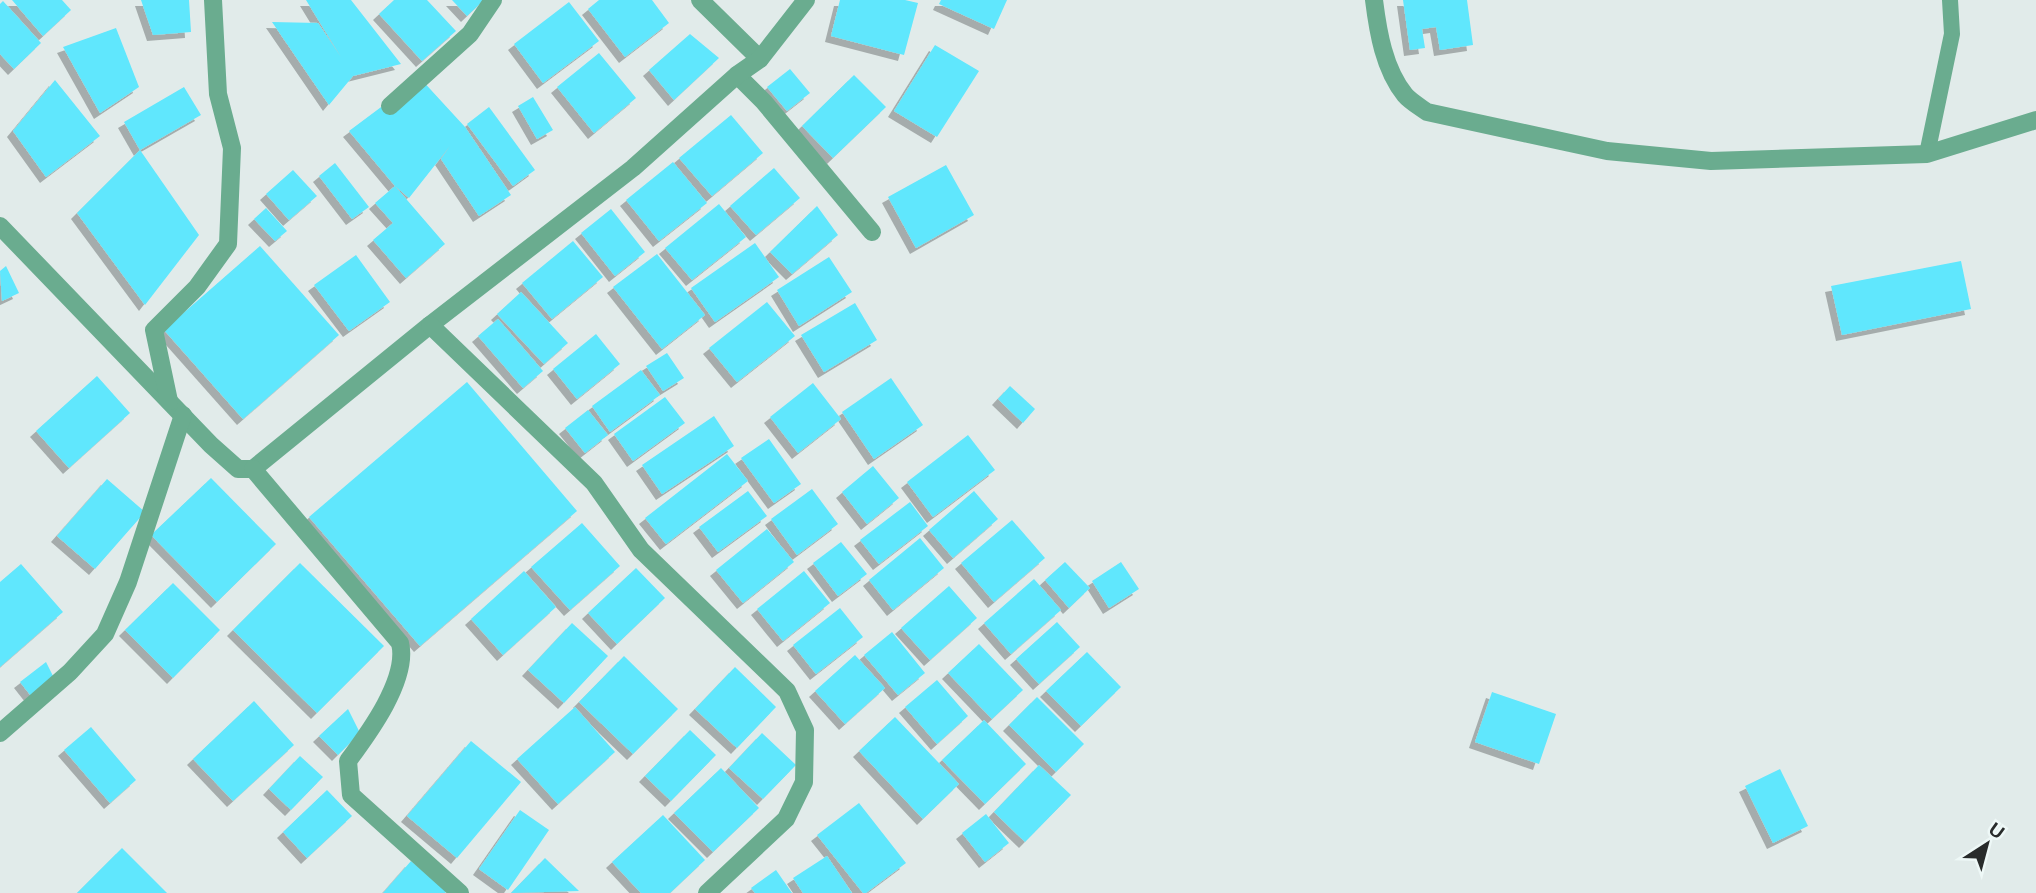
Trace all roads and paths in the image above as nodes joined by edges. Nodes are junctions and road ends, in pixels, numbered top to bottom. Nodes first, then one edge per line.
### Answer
1 (213, 0) edge
2 (493, 0) edge
3 (700, 0) edge
4 (806, 0) edge
5 (1374, 0) edge
6 (1950, 0) edge
7 (760, 59) junction
8 (737, 75) junction
9 (390, 106) dead end
10 (2036, 120) edge
11 (1927, 154) junction
12 (0, 226) edge
13 (872, 232) dead end
14 (430, 325) junction
15 (169, 401) junction
16 (183, 415) junction
17 (253, 469) junction
18 (0, 733) edge
19 (460, 893) edge
20 (707, 893) edge

1 - 15 street
2 - 9 street
3 - 7 street
4 - 7 street
5 - 11 street
6 - 11 lane
7 - 8 street
8 - 13 street
8 - 14 street
10 - 11 street
12 - 15 street
14 - 17 street
14 - 20 street
15 - 16 street
16 - 17 street
16 - 18 street
17 - 19 street

